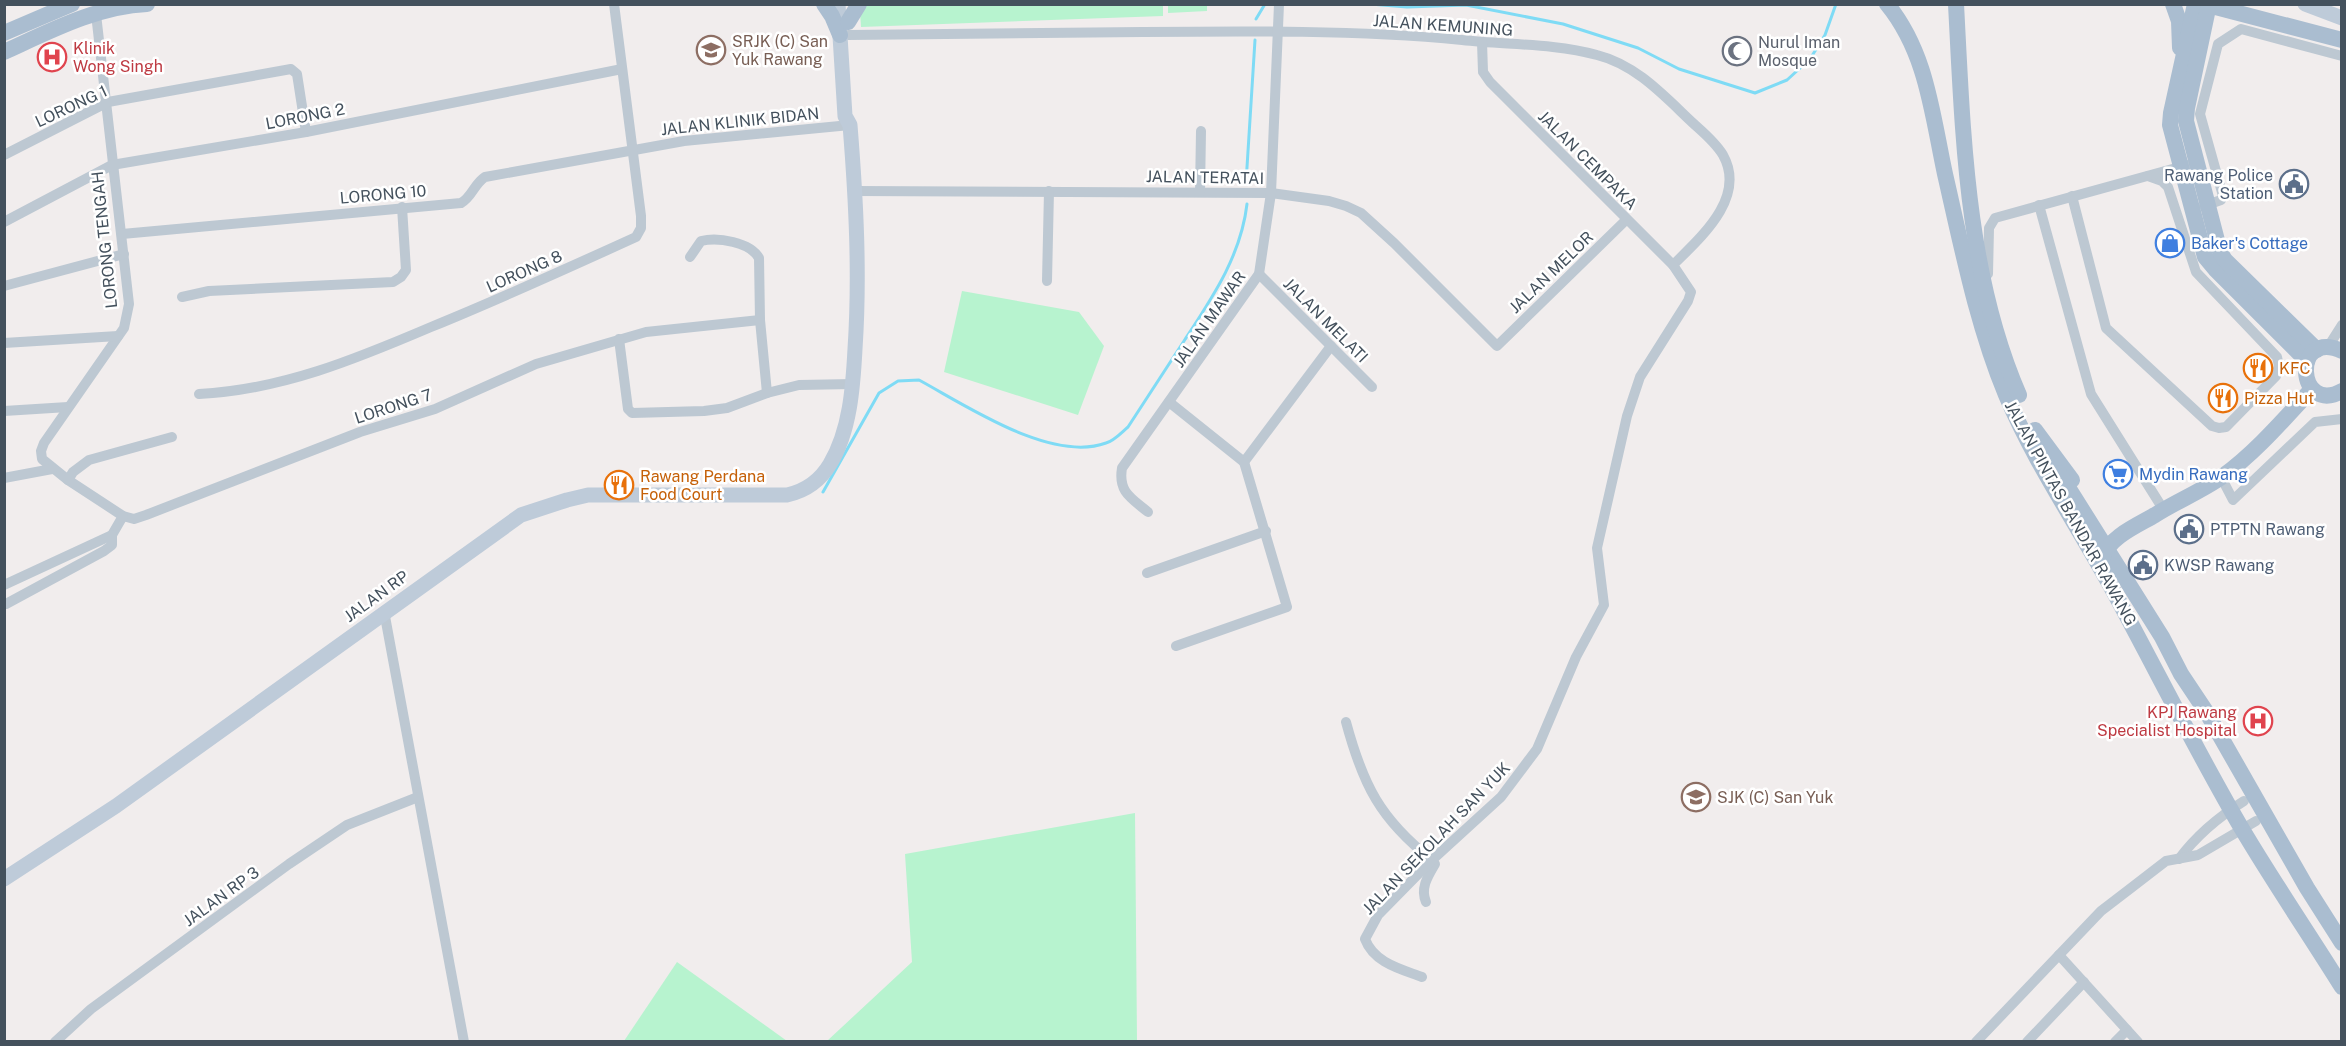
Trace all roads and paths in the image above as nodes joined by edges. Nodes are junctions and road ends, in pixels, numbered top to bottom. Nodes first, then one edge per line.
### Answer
1 (72, 4) edge
2 (147, 4) edge
3 (614, 4) edge
4 (824, 4) edge
5 (838, 4) edge
6 (847, 4) edge
7 (859, 4) edge
8 (1279, 4) edge
9 (1887, 4) edge
10 (1956, 4) edge
11 (2173, 4) edge
12 (2305, 4) edge
13 (2204, 5) edge
14 (96, 14) junction
15 (2234, 14) junction
16 (2342, 18) edge
17 (8, 30) edge
18 (1279, 30) junction
19 (846, 31) junction
20 (2342, 40) edge
21 (1482, 42) junction
22 (2201, 46) junction
23 (4, 52) edge
24 (2342, 56) edge
25 (622, 69) junction
26 (2180, 73) junction
27 (108, 102) junction
28 (850, 125) junction
29 (1201, 131) dead end
30 (306, 132) junction
31 (633, 149) junction
32 (4, 155) edge
33 (112, 165) junction
34 (2188, 165) junction
35 (2148, 176) junction
36 (855, 191) junction
37 (1049, 191) junction
38 (1200, 192) junction
39 (1271, 193) junction
40 (2072, 196) junction
41 (2039, 205) junction
42 (402, 207) junction
43 (2200, 207) junction
44 (1626, 220) junction
45 (4, 222) edge
46 (122, 234) junction
47 (124, 254) junction
48 (690, 257) dead end
49 (1673, 265) junction
50 (1259, 274) junction
51 (1047, 281) dead end
52 (4, 286) edge
53 (1691, 292) joint
54 (182, 297) dead end
55 (1990, 304) junction
56 (760, 320) junction
57 (2342, 325) edge
58 (118, 336) junction
59 (619, 339) junction
60 (4, 343) edge
61 (1331, 346) junction
62 (1497, 346) joint
63 (2320, 356) edge
64 (853, 384) junction
65 (1372, 387) dead end
66 (2312, 389) junction
67 (2342, 391) edge
68 (767, 393) junction
69 (199, 394) dead end
70 (1169, 402) junction
71 (68, 407) junction
72 (4, 411) edge
73 (2342, 419) edge
74 (2035, 430) junction
75 (172, 437) dead end
76 (1244, 462) junction
77 (52, 469) junction
78 (2221, 477) junction
79 (4, 478) edge
80 (68, 480) junction
81 (2163, 510) junction
82 (1148, 512) dead end
83 (123, 516) junction
84 (2141, 523) junction
85 (1266, 531) junction
86 (112, 535) junction
87 (2108, 547) junction
88 (1147, 573) dead end
89 (2108, 581) junction
90 (4, 585) edge
91 (6, 604) edge
92 (384, 611) junction
93 (1176, 646) dead end
94 (2181, 674) junction
95 (1346, 722) dead end
96 (418, 797) junction
97 (2238, 805) junction
98 (2249, 826) junction
99 (1435, 858) junction
100 (2180, 859) junction
101 (4, 879) edge
102 (2307, 888) junction
103 (1426, 902) dead end
104 (2342, 943) edge
105 (2059, 955) junction
106 (1422, 977) dead end
107 (2084, 982) junction
108 (2342, 987) edge
109 (2127, 1030) junction
110 (55, 1041) edge
111 (464, 1041) edge
112 (1976, 1041) edge
113 (2027, 1041) edge
114 (2115, 1041) edge
115 (2138, 1041) edge

1 - 17 main road
2 - 14 main road
3 - 25 street, LORONG 8
4 - 19 main road
5 - 19 street
6 - 19 street
7 - 19 main road
8 - 18 street, JALAN MAWAR
9 - 89 main road, JALAN PINTAS BANDAR RAWANG
10 - 55 main road, JALAN PINTAS BANDAR RAWANG
11 - 26 main road
12 - 16 street
13 - 15 main road
13 - 22 main road
13 - 26 main road
14 - 23 main road
14 - 27 street, LORONG TENGAH
15 - 20 main road
15 - 22 main road
18 - 19 street, JALAN KEMUNING
18 - 21 street, JALAN KEMUNING
18 - 39 street, JALAN MAWAR
19 - 28 street
21 - 44 street, JALAN CEMPAKA
21 - 49 street, JALAN KEMUNING
22 - 34 main road
24 - 43 street
25 - 30 street, LORONG 2
25 - 31 street, LORONG 8
26 - 34 main road
27 - 30 street, LORONG 1
27 - 32 street, LORONG 1
27 - 33 street, LORONG TENGAH
28 - 31 street, JALAN KLINIK BIDAN
28 - 36 street
29 - 38 street
30 - 33 street, LORONG 2
31 - 42 street, LORONG 10
31 - 69 street, LORONG 8
33 - 45 street, LORONG 2
33 - 46 street, LORONG TENGAH
34 - 35 street
34 - 43 main road
35 - 40 street
35 - 40 street
36 - 37 street, JALAN TERATAI
36 - 64 street
37 - 38 street, JALAN TERATAI
37 - 51 street
38 - 39 street, JALAN TERATAI
39 - 50 street, JALAN MAWAR
39 - 62 street, JALAN TERATAI
40 - 41 street
41 - 55 street
41 - 81 street
42 - 46 street, LORONG 10
42 - 54 street
43 - 63 main road
44 - 49 street, JALAN CEMPAKA
44 - 62 street, JALAN MELOR
46 - 47 street, LORONG TENGAH
47 - 52 street
47 - 58 street, LORONG TENGAH
48 - 56 street
49 - 53 street, JALAN CEMPAKA
50 - 61 street, JALAN MELATI
50 - 70 street, JALAN MAWAR
53 - 99 street, JALAN SEKOLAH SAN YUK
55 - 74 main road, JALAN PINTAS BANDAR RAWANG
56 - 59 street, LORONG 7
56 - 68 street
57 - 63 street
58 - 60 street
58 - 71 street, LORONG TENGAH
59 - 68 street
59 - 83 street, LORONG 7
61 - 65 street, JALAN MELATI
61 - 76 street
63 - 66 main road
64 - 68 street
64 - 92 street, JALAN RP
66 - 67 main road
66 - 78 main road
70 - 76 street
70 - 82 street, JALAN MAWAR
71 - 72 street
71 - 77 street, LORONG TENGAH
73 - 78 street
74 - 84 main road
74 - 87 main road, JALAN PINTAS BANDAR RAWANG
75 - 80 street
76 - 85 street
77 - 79 street
77 - 80 street
78 - 81 main road
80 - 83 street
81 - 84 main road
83 - 86 street
84 - 87 main road
85 - 88 street
85 - 93 street
86 - 90 street
86 - 91 street
87 - 89 main road
87 - 94 main road, JALAN PINTAS BANDAR RAWANG
89 - 97 main road, JALAN PINTAS BANDAR RAWANG
92 - 96 street
92 - 101 street, JALAN RP
94 - 97 main road
94 - 102 main road, JALAN PINTAS BANDAR RAWANG
95 - 99 street
96 - 110 street, JALAN RP 3
96 - 111 street
97 - 98 main road, JALAN PINTAS BANDAR RAWANG
97 - 100 street
98 - 100 street
98 - 102 main road
98 - 108 main road, JALAN PINTAS BANDAR RAWANG
99 - 103 street
99 - 106 street, JALAN SEKOLAH SAN YUK
100 - 105 street
102 - 104 main road, JALAN PINTAS BANDAR RAWANG
105 - 107 street
105 - 112 street
107 - 109 street
107 - 113 street
109 - 114 street
109 - 115 street

